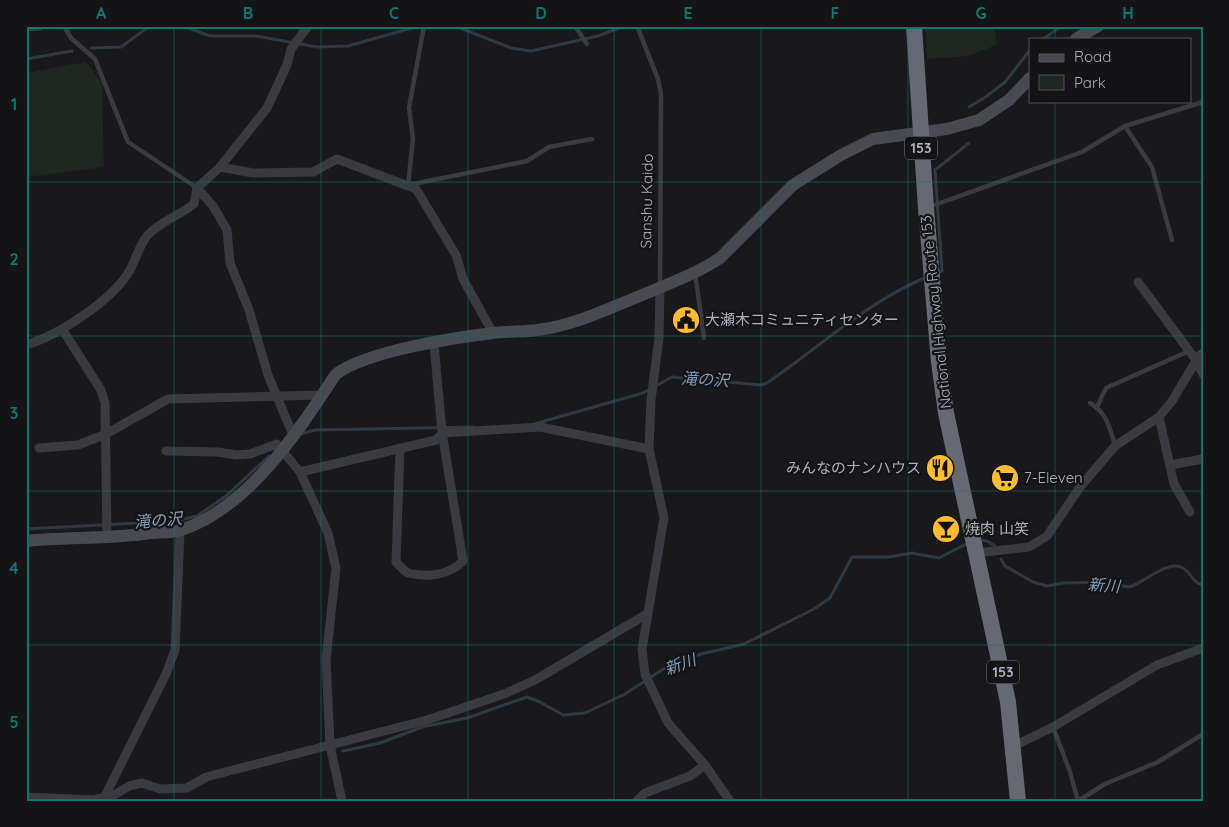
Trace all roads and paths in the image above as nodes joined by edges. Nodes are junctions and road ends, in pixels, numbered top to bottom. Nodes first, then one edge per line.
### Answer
1 (39, 26) edge
2 (64, 26) edge
3 (308, 26) edge
4 (575, 26) edge
5 (637, 26) edge
6 (914, 26) edge
7 (1098, 26) edge
8 (26, 28) edge
9 (424, 29) edge
10 (1078, 38) edge
11 (586, 43) dead end
12 (1029, 79) edge
13 (1203, 102) edge
14 (1125, 126) junction
15 (920, 133) junction
16 (592, 139) dead end
17 (220, 167) junction
18 (408, 186) junction
19 (197, 188) junction
20 (934, 205) junction
21 (1172, 240) dead end
22 (694, 272) junction
23 (1138, 282) dead end
24 (660, 288) junction
25 (62, 329) junction
26 (493, 333) junction
27 (704, 338) dead end
28 (434, 344) junction
29 (26, 346) edge
30 (1189, 352) junction
31 (1203, 353) edge
32 (1196, 360) junction
33 (1203, 374) edge
34 (322, 395) junction
35 (278, 396) junction
36 (1090, 403) dead end
37 (1097, 407) junction
38 (1159, 417) junction
39 (442, 432) junction
40 (106, 434) junction
41 (293, 435) junction
42 (1115, 446) junction
43 (39, 448) dead end
44 (400, 448) junction
45 (649, 449) junction
46 (282, 450) junction
47 (166, 451) dead end
48 (1203, 459) edge
49 (1170, 465) junction
50 (300, 472) junction
51 (1190, 512) dead end
52 (107, 529) junction
53 (180, 530) junction
54 (26, 541) edge
55 (975, 545) junction
56 (647, 614) junction
57 (1203, 648) edge
58 (1054, 727) junction
59 (1203, 734) edge
60 (330, 744) junction
61 (1014, 746) junction
62 (705, 765) junction
63 (26, 797) edge
64 (104, 798) junction
65 (26, 801) edge
66 (342, 801) edge
67 (636, 801) edge
68 (730, 801) edge
69 (1018, 801) edge
70 (1078, 801) edge

1 - 8 street
2 - 19 lane
3 - 17 street
4 - 11 lane
5 - 24 lane, Sanshu Kaido
6 - 15 highway, National Highway Route 153 / 153
7 - 10 street
9 - 18 lane
12 - 15 street
13 - 14 lane
14 - 20 lane
14 - 21 lane
15 - 20 highway, National Highway Route 153 / 153
15 - 22 street
16 - 18 lane
17 - 18 street
17 - 19 street
18 - 26 street
19 - 25 street
19 - 35 street
20 - 55 highway, National Highway Route 153 / 153
22 - 24 street
22 - 27 lane
23 - 30 street
24 - 26 street
24 - 45 street, Sanshu Kaido
25 - 29 street
25 - 40 street
26 - 28 street
28 - 34 street
28 - 39 street
30 - 32 street
30 - 37 lane
31 - 32 street
32 - 33 street
32 - 38 street
34 - 35 street
34 - 41 street
35 - 40 street
35 - 41 street
36 - 37 lane
37 - 42 lane
38 - 42 street
38 - 49 street
39 - 44 street
39 - 44 street
39 - 45 street
40 - 43 street
40 - 52 street
41 - 46 street
42 - 55 street
44 - 50 street
45 - 56 street
46 - 47 street
46 - 50 street
46 - 53 street
48 - 49 street
49 - 51 street
50 - 60 street
52 - 53 street
52 - 54 street
53 - 64 street
55 - 61 highway, National Highway Route 153 / 153
56 - 60 street
56 - 62 street
57 - 58 street
58 - 61 street
58 - 70 lane
59 - 70 lane
60 - 64 street
60 - 66 street
61 - 69 highway, National Highway Route 153 / 153
62 - 67 street
62 - 68 street
63 - 64 street
63 - 65 street

